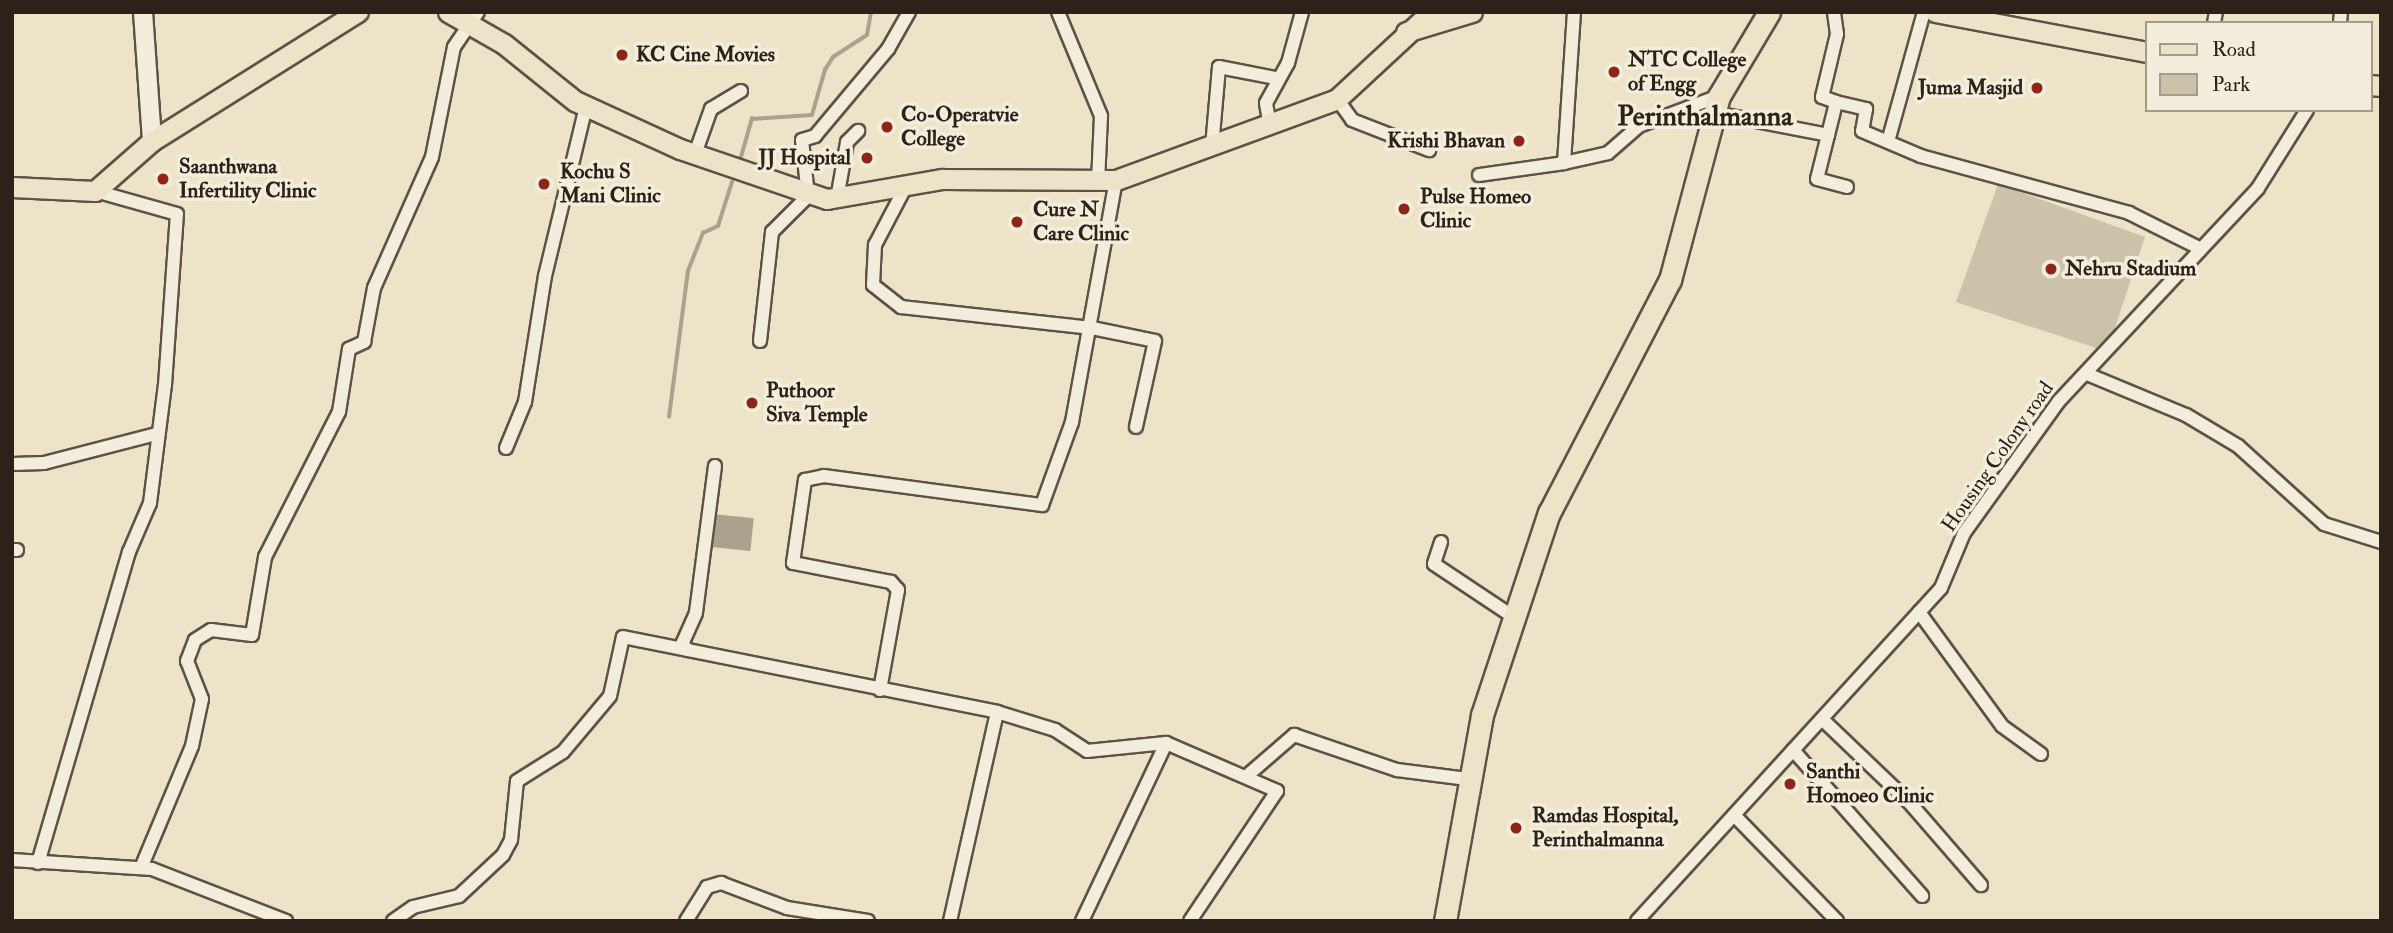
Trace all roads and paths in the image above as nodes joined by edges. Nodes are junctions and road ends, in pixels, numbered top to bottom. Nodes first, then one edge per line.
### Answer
1 (143, 12) edge
2 (358, 12) edge
3 (448, 12) edge
4 (909, 12) edge
5 (1058, 12) edge
6 (1303, 12) edge
7 (1431, 12) edge
8 (1472, 12) edge
9 (1574, 12) edge
10 (1769, 12) edge
11 (1834, 12) edge
12 (1924, 12) edge
13 (1935, 12) edge
14 (476, 19) edge
15 (2014, 20) edge
16 (1405, 32) junction
17 (2144, 52) edge
18 (1275, 78) junction
19 (741, 91) dead end
20 (1337, 99) junction
21 (1836, 102) junction
22 (1717, 104) junction
23 (586, 106) junction
24 (2306, 112) edge
25 (1270, 126) junction
26 (858, 131) dead end
27 (1828, 135) junction
28 (1889, 138) junction
29 (152, 141) junction
30 (1212, 147) junction
31 (1429, 150) dead end
32 (695, 155) junction
33 (1564, 163) junction
34 (1479, 175) dead end
35 (1107, 181) junction
36 (906, 186) junction
37 (12, 187) edge
38 (1847, 187) dead end
39 (95, 191) junction
40 (808, 196) junction
41 (837, 199) junction
42 (2197, 247) junction
43 (1092, 328) junction
44 (760, 341) dead end
45 (2087, 374) junction
46 (1136, 427) dead end
47 (156, 434) junction
48 (506, 448) dead end
49 (12, 464) edge
50 (715, 466) dead end
51 (1441, 542) dead end
52 (2381, 542) edge
53 (1919, 612) junction
54 (1515, 618) junction
55 (688, 650) junction
56 (880, 690) junction
57 (997, 712) junction
58 (1822, 719) junction
59 (1166, 743) junction
60 (1793, 750) junction
61 (2040, 754) dead end
62 (1249, 774) junction
63 (1467, 779) junction
64 (1734, 815) junction
65 (12, 860) edge
66 (38, 863) junction
67 (141, 869) junction
68 (1981, 885) dead end
69 (1922, 896) dead end
70 (1829, 918) edge
71 (1638, 920) edge
72 (286, 921) edge
73 (393, 921) edge
74 (686, 921) edge
75 (868, 921) edge
76 (950, 921) edge
77 (1082, 921) edge
78 (1189, 921) edge
79 (1445, 921) edge

1 - 29 main road
2 - 29 main road
3 - 14 main road
4 - 40 street
5 - 35 street
6 - 18 street
7 - 16 main road
8 - 16 main road
9 - 33 street
10 - 22 highway
11 - 21 street
12 - 28 street
13 - 15 main road
14 - 23 main road
14 - 67 street
15 - 17 main road
16 - 20 main road
18 - 25 street
18 - 30 street
19 - 32 street
20 - 25 main road
20 - 31 street
21 - 27 street
21 - 28 street
22 - 27 street
22 - 33 street
22 - 54 highway
23 - 32 main road
23 - 48 street
24 - 42 street, Housing Colony road
25 - 30 main road
26 - 41 street
27 - 38 street
28 - 42 street
29 - 39 main road
30 - 35 main road
32 - 40 main road
33 - 34 street
35 - 36 main road
35 - 43 street
36 - 41 main road
36 - 43 street
37 - 39 main road
39 - 47 street
40 - 41 main road
40 - 44 street
42 - 45 street, Housing Colony road
43 - 46 street
43 - 56 street
45 - 52 street
45 - 53 street, Housing Colony road
47 - 49 street
47 - 66 street
50 - 55 street
51 - 54 street
53 - 58 street, Housing Colony road
53 - 61 street
54 - 63 highway
55 - 56 street
55 - 73 street
56 - 57 street
57 - 59 street
57 - 76 street
58 - 60 street, Housing Colony road
58 - 68 street
59 - 62 street
59 - 77 street
60 - 64 street, Housing Colony road
60 - 69 street
62 - 63 street
62 - 78 street
63 - 79 highway
64 - 70 street
64 - 71 street, Housing Colony road
65 - 66 street
66 - 67 street
67 - 72 street
74 - 75 street

